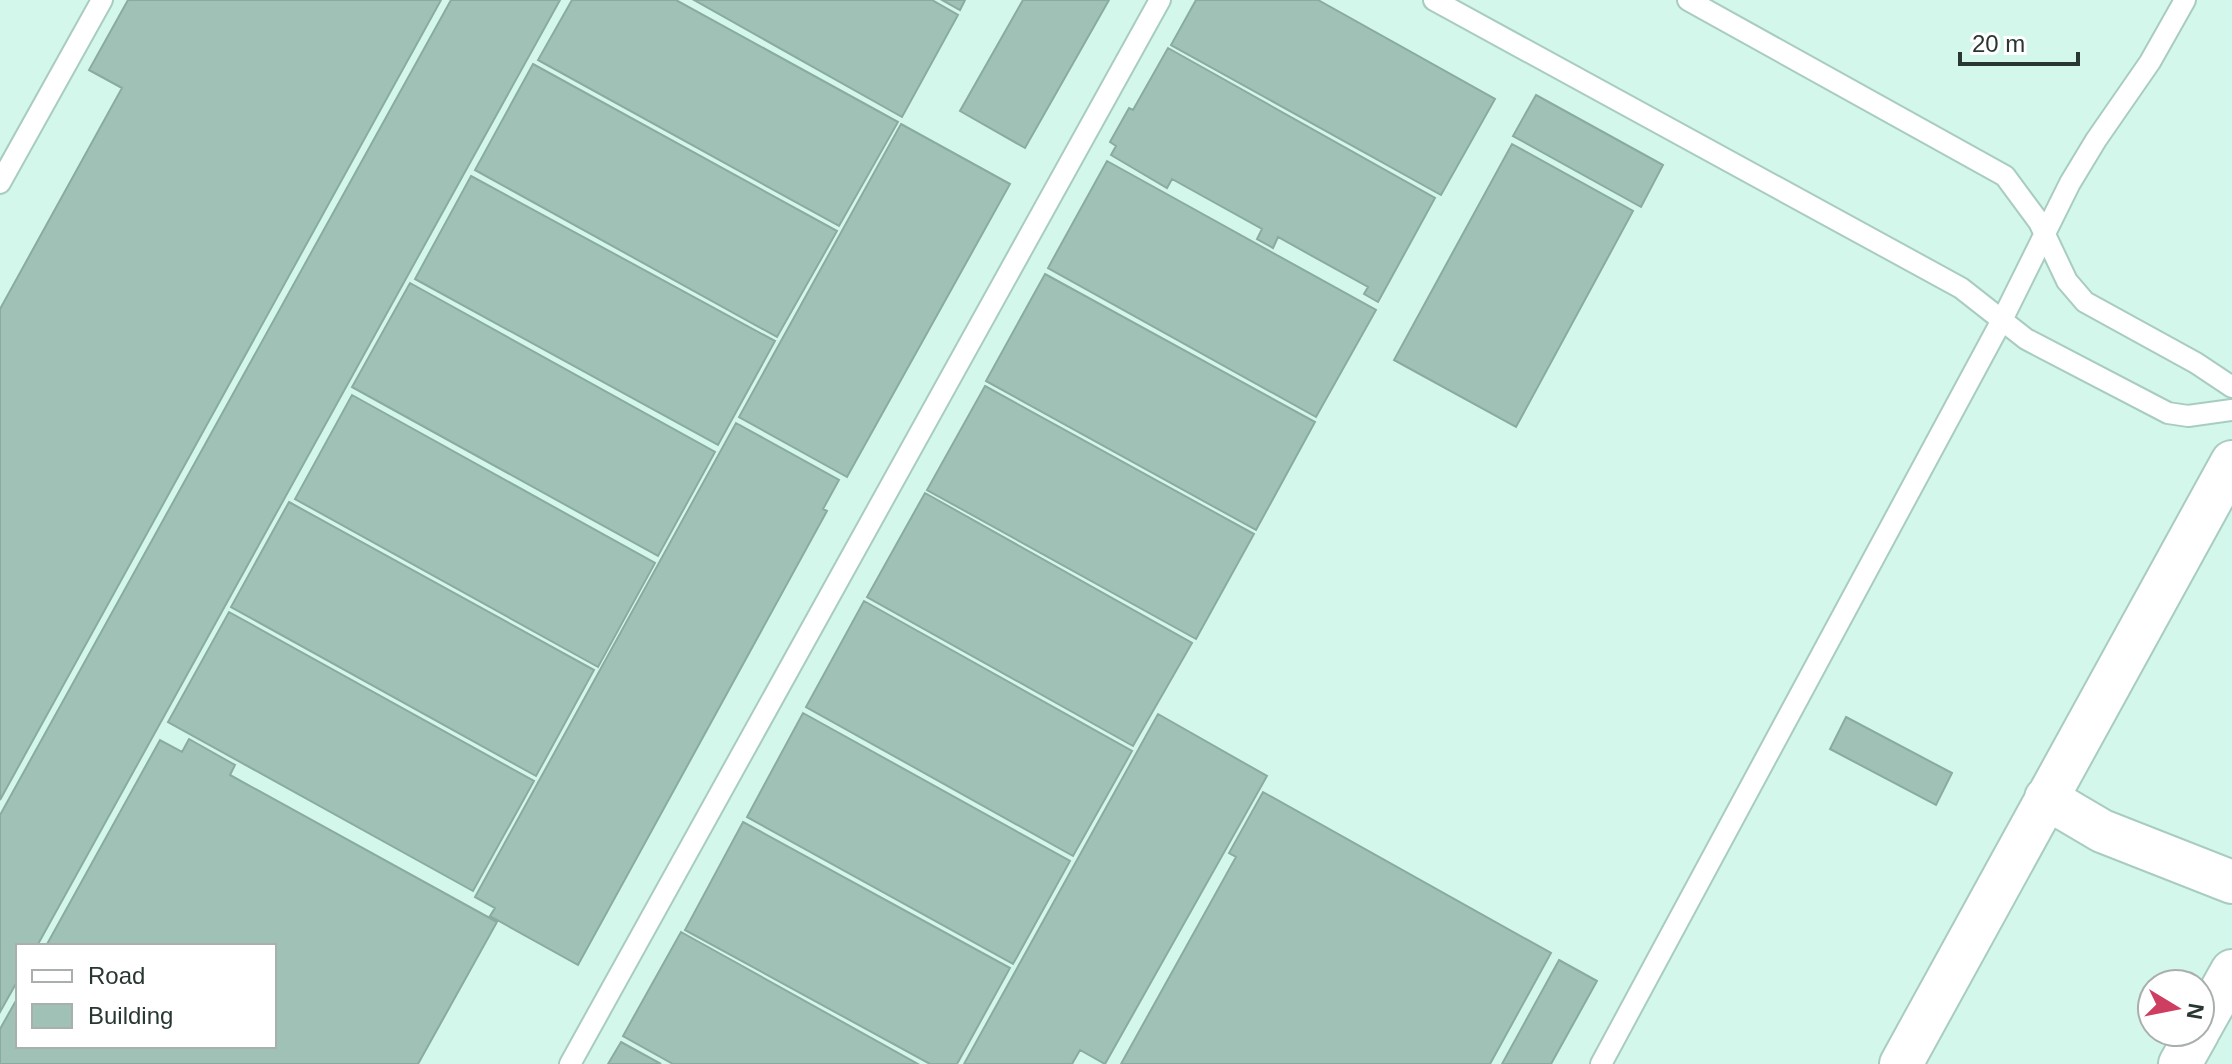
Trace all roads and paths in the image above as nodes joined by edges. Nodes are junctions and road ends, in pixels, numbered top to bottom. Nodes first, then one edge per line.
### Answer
1 (102, 0) edge
2 (1160, 0) edge
3 (1434, 0) edge
4 (1688, 0) edge
5 (2185, 0) edge
6 (0, 183) edge
7 (2044, 233) junction
8 (2002, 320) junction
9 (2232, 387) edge
10 (2232, 410) edge
11 (2232, 462) edge
12 (2046, 798) junction
13 (2232, 882) edge
14 (2232, 971) edge
15 (2216, 1000) edge
16 (570, 1064) edge
17 (1601, 1064) edge
18 (1901, 1064) edge

1 - 6 lane
2 - 16 lane
3 - 8 lane
4 - 7 lane
5 - 7 lane
7 - 8 lane
7 - 9 lane
8 - 10 lane
8 - 17 lane
11 - 12 street
12 - 13 street
12 - 18 street
14 - 15 street

